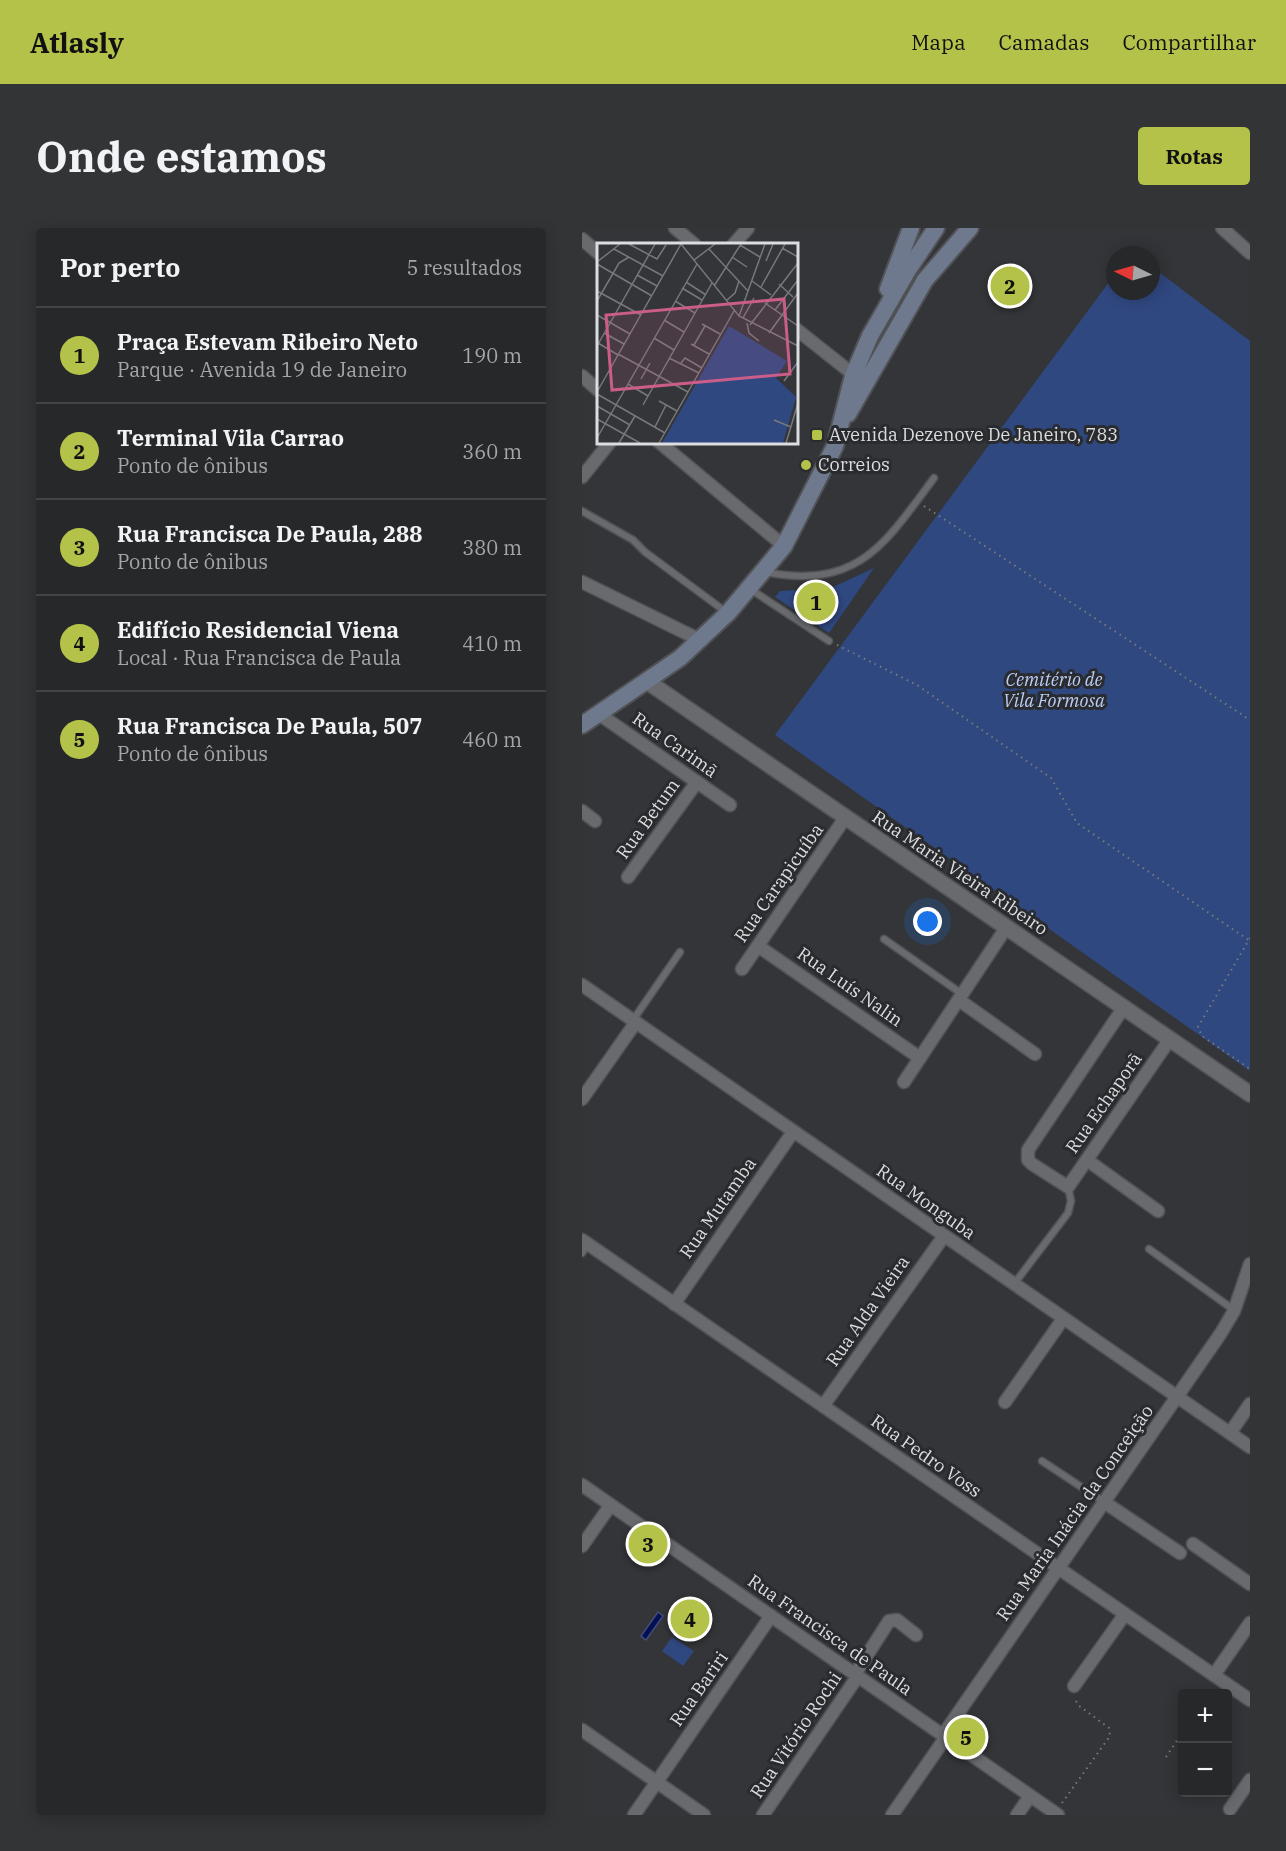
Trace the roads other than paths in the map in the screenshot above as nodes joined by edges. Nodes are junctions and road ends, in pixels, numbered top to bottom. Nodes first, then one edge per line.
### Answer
1 (675, 228) edge
2 (748, 228) edge
3 (911, 228) edge
4 (936, 228) edge
5 (970, 228) edge
6 (1222, 228) edge
7 (582, 239) edge
8 (693, 243) edge
9 (735, 243) edge
10 (597, 252) edge
11 (1250, 253) edge
12 (886, 307) junction
13 (798, 331) edge
14 (582, 376) edge
15 (860, 380) junction
16 (597, 389) edge
17 (608, 444) edge
18 (662, 444) edge
19 (582, 477) edge
20 (934, 478) dead end
21 (582, 511) edge
22 (784, 546) junction
23 (765, 572) junction
24 (582, 582) edge
25 (750, 589) junction
26 (728, 613) junction
27 (700, 640) junction
28 (829, 641) road end
29 (648, 682) junction
30 (599, 714) junction
31 (582, 725) edge
32 (697, 782) junction
33 (730, 805) dead end
34 (582, 811) edge
35 (845, 818) junction
36 (595, 821) dead end
37 (628, 877) dead end
38 (1006, 928) junction
39 (884, 939) dead end
40 (758, 946) junction
41 (680, 952) dead end
42 (742, 969) dead end
43 (582, 985) edge
44 (961, 998) junction
45 (1124, 1007) junction
46 (634, 1021) junction
47 (1170, 1039) junction
48 (1035, 1054) dead end
49 (920, 1058) junction
50 (904, 1082) dead end
51 (1250, 1094) edge
52 (582, 1099) edge
53 (793, 1132) junction
54 (1087, 1160) junction
55 (1068, 1187) junction
56 (1158, 1211) dead end
57 (944, 1236) junction
58 (584, 1246) edge
59 (1149, 1249) dead end
60 (1250, 1264) edge
61 (1014, 1285) junction
62 (674, 1304) junction
63 (1234, 1311) junction
64 (1063, 1319) junction
65 (1177, 1396) junction
66 (1005, 1402) dead end
67 (1250, 1404) edge
68 (823, 1407) junction
69 (1230, 1433) junction
70 (1250, 1447) edge
71 (1042, 1461) dead end
72 (582, 1485) edge
73 (1104, 1502) junction
74 (609, 1506) junction
75 (1193, 1544) dead end
76 (582, 1546) edge
77 (1180, 1553) dead end
78 (1058, 1569) junction
79 (1250, 1584) edge
80 (1125, 1614) junction
81 (771, 1616) junction
82 (1250, 1623) edge
83 (916, 1635) dead end
84 (856, 1675) junction
85 (1214, 1675) junction
86 (1074, 1686) road end
87 (1250, 1700) edge
88 (582, 1730) edge
89 (944, 1736) junction
90 (1250, 1780) edge
91 (657, 1782) junction
92 (1030, 1796) junction
93 (1230, 1809) dead end
94 (1057, 1814) edge
95 (634, 1815) edge
96 (704, 1815) edge
97 (763, 1815) edge
98 (892, 1815) edge
99 (1017, 1815) edge

1 - 8 street
2 - 9 street
3 - 12 main road
4 - 12 main road
5 - 15 main road
6 - 11 street
7 - 10 street
12 - 15 main road
13 - 15 street
14 - 16 street
15 - 22 main road
17 - 19 street
18 - 22 street
20 - 23 lane
21 - 26 lane
22 - 23 main road
23 - 25 main road
24 - 27 street
25 - 26 main road
25 - 28 lane
26 - 27 main road
27 - 29 main road
29 - 30 main road
29 - 35 street, Rua Maria Vieira Ribeiro
30 - 31 main road
30 - 32 street, Rua Carimã
32 - 33 street, Rua Carimã
32 - 37 street, Rua Betum
34 - 36 street
35 - 38 street, Rua Maria Vieira Ribeiro
35 - 40 street, Rua Carapicuíba
38 - 44 street
38 - 45 street, Rua Maria Vieira Ribeiro
39 - 44 lane
40 - 42 street, Rua Carapicuíba
40 - 49 street, Rua Luís Nalin
41 - 46 lane
43 - 46 street, Rua Monguba
44 - 48 street
44 - 49 street
45 - 47 street, Rua Maria Vieira Ribeiro
45 - 55 street
46 - 52 street
46 - 53 street, Rua Monguba
47 - 51 street, Rua Maria Vieira Ribeiro
47 - 54 street, Rua Echaporã
49 - 50 street
53 - 57 street, Rua Monguba
53 - 62 street, Rua Mutamba
54 - 55 street, Rua Echaporã
54 - 56 street
55 - 61 lane
57 - 61 street, Rua Monguba
57 - 68 street, Rua Alda Vieira
58 - 62 street, Rua Pedro Voss
59 - 63 lane
60 - 63 street, Rua Maria Inácia da Conceição
61 - 64 street, Rua Monguba
62 - 68 street, Rua Pedro Voss
63 - 65 street, Rua Maria Inácia da Conceição
64 - 65 street, Rua Monguba
64 - 66 street
65 - 69 street, Rua Monguba
65 - 73 street, Rua Maria Inácia da Conceição
67 - 69 street
68 - 78 street, Rua Pedro Voss
69 - 70 street, Rua Monguba
71 - 73 lane
72 - 74 street, Rua Francisca de Paula
73 - 77 street
73 - 78 street, Rua Maria Inácia da Conceição
74 - 76 street
74 - 81 street, Rua Francisca de Paula
75 - 79 street
78 - 80 street, Rua Pedro Voss
78 - 89 street, Rua Maria Inácia da Conceição
80 - 85 street, Rua Pedro Voss
80 - 86 street
81 - 84 street, Rua Francisca de Paula
81 - 91 street, Rua Bariri
82 - 85 street
83 - 84 street, Rua Vitório Rochi
84 - 89 street, Rua Francisca de Paula
84 - 97 street, Rua Vitório Rochi
85 - 87 street, Rua Pedro Voss
88 - 91 street
89 - 92 street, Rua Francisca de Paula
89 - 98 street, Rua Maria Inácia da Conceição
90 - 93 street
91 - 95 street, Rua Bariri
91 - 96 street
92 - 94 street, Rua Francisca de Paula
92 - 99 street

